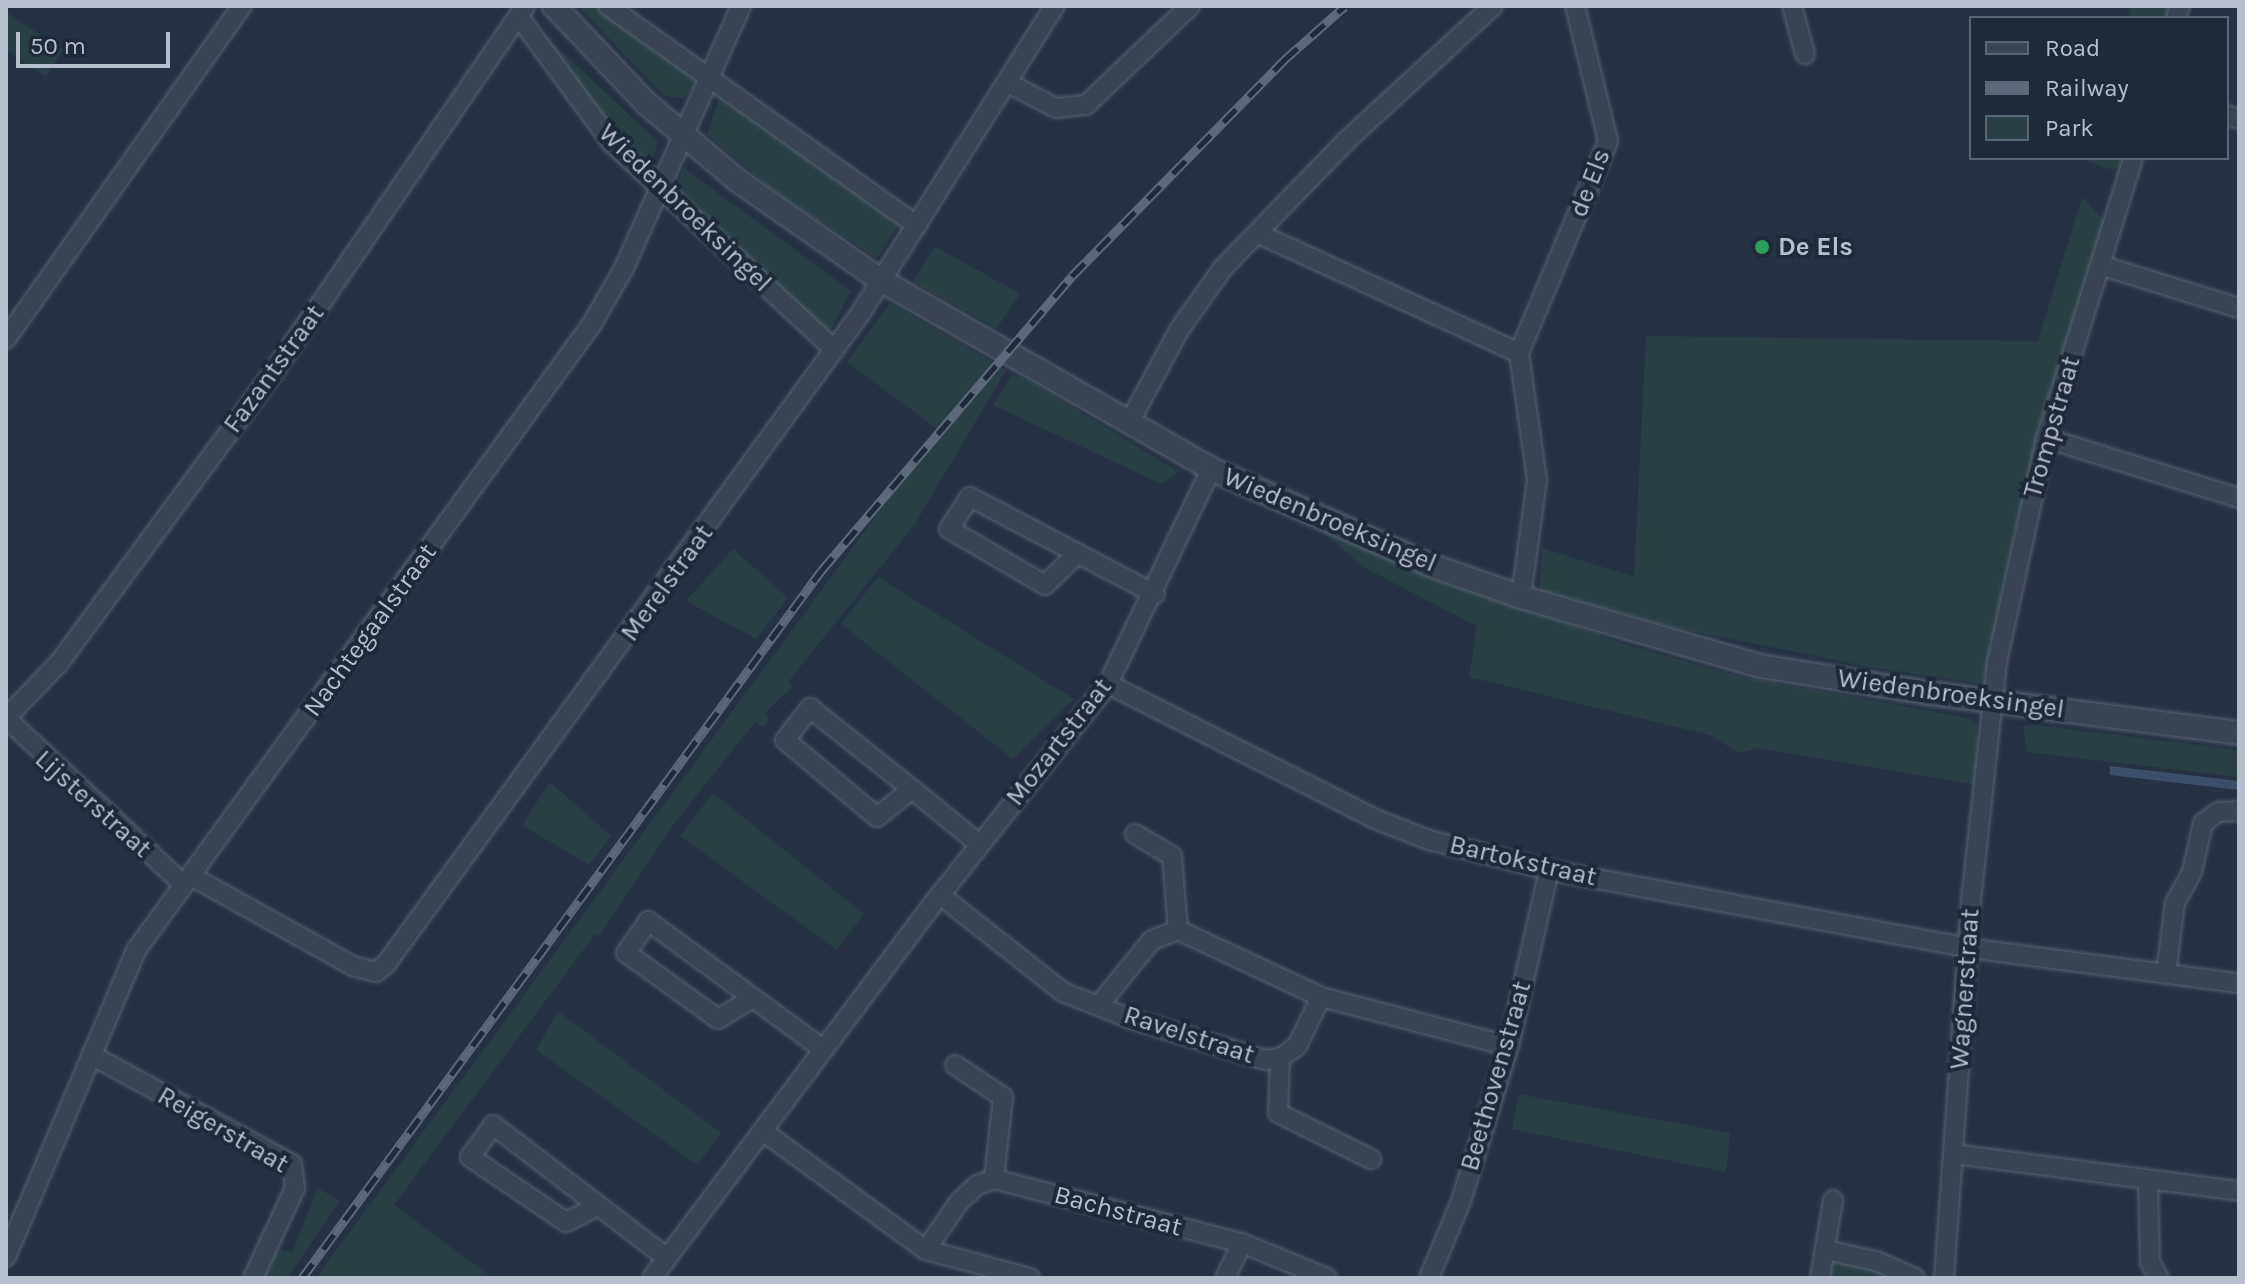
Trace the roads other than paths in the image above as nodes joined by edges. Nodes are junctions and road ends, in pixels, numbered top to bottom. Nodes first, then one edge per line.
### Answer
1 (242, 6) edge
2 (554, 6) edge
3 (608, 6) edge
4 (741, 6) edge
5 (1055, 6) edge
6 (1190, 6) edge
7 (1493, 6) edge
8 (1575, 6) edge
9 (1792, 6) edge
10 (522, 12) edge
11 (1805, 54) dead end
12 (708, 80) junction
13 (1008, 83) junction
14 (684, 134) junction
15 (2132, 160) edge
16 (660, 187) junction
17 (917, 226) junction
18 (1259, 234) junction
19 (2100, 265) junction
20 (882, 281) junction
21 (2239, 308) edge
22 (6, 339) edge
23 (835, 350) junction
24 (1519, 353) junction
25 (1129, 423) junction
26 (2046, 438) junction
27 (1211, 469) junction
28 (2239, 498) edge
29 (1078, 553) junction
30 (1155, 594) junction
31 (1521, 597) junction
32 (1108, 684) junction
33 (1992, 701) junction
34 (6, 718) edge
35 (2239, 733) edge
36 (912, 789) junction
37 (2239, 811) edge
38 (1135, 834) dead end
39 (979, 844) junction
40 (1549, 870) junction
41 (187, 881) junction
42 (940, 895) junction
43 (1178, 930) junction
44 (1968, 948) junction
45 (2166, 974) junction
46 (2239, 983) edge
47 (1321, 997) junction
48 (753, 998) junction
49 (1099, 1005) junction
50 (1509, 1046) junction
51 (823, 1049) junction
52 (91, 1055) junction
53 (1280, 1058) junction
54 (955, 1065) dead end
55 (764, 1132) junction
56 (1954, 1154) junction
57 (1371, 1159) dead end
58 (994, 1179) junction
59 (2148, 1180) junction
60 (2239, 1191) edge
61 (1833, 1200) dead end
62 (598, 1206) junction
63 (1242, 1243) junction
64 (926, 1250) junction
65 (1826, 1250) junction
66 (6, 1257) edge
67 (667, 1258) junction
68 (253, 1278) edge
69 (652, 1278) edge
70 (1030, 1278) edge
71 (1225, 1278) edge
72 (1327, 1278) edge
73 (1429, 1278) edge
74 (1820, 1278) edge
75 (1915, 1278) edge
76 (1944, 1278) edge
77 (2159, 1278) edge

1 - 22 street
2 - 14 street, Wiedenbroeksingel
3 - 12 street
4 - 12 street, Nachtegaalstraat
5 - 13 street, Merelstraat
6 - 13 street
7 - 18 street
8 - 24 street, de Els
9 - 11 street
10 - 16 street, Wiedenbroeksingel
10 - 34 street, Fazantstraat
12 - 14 street, Nachtegaalstraat
12 - 17 street
13 - 17 street, Merelstraat
14 - 16 street, Nachtegaalstraat
14 - 20 street, Wiedenbroeksingel
15 - 19 street, Trompstraat
16 - 23 street, Wiedenbroeksingel
16 - 41 street, Nachtegaalstraat
17 - 20 street, Merelstraat
18 - 24 street
18 - 25 street
19 - 21 street
19 - 26 street, Trompstraat
20 - 23 street, Merelstraat
20 - 25 street, Wiedenbroeksingel
23 - 41 street, Merelstraat
24 - 31 street
25 - 27 street, Wiedenbroeksingel
26 - 28 street
26 - 33 street, Trompstraat
27 - 30 street, Mozartstraat
27 - 31 street, Wiedenbroeksingel
29 - 29 street
29 - 30 street
30 - 32 street, Mozartstraat
31 - 33 street, Wiedenbroeksingel
32 - 39 street, Mozartstraat
32 - 40 street, Bartokstraat
33 - 35 street, Wiedenbroeksingel
33 - 44 street, Wagnerstraat
34 - 41 street, Lijsterstraat
36 - 36 street
36 - 39 street
37 - 45 street
38 - 43 street
39 - 42 street, Mozartstraat
40 - 44 street, Bartokstraat
40 - 50 street, Beethovenstraat
41 - 52 street, Nachtegaalstraat
42 - 49 street, Ravelstraat
42 - 51 street, Mozartstraat
43 - 47 street
43 - 49 street, Ravelstraat
44 - 45 street, Bartokstraat
44 - 56 street, Wagnerstraat
45 - 46 street, Bartokstraat
47 - 50 street
47 - 53 street, Ravelstraat
48 - 48 street
48 - 51 street
49 - 53 street, Ravelstraat
50 - 73 street, Beethovenstraat
51 - 55 street, Mozartstraat
52 - 66 street, Nachtegaalstraat
52 - 68 street, Reigerstraat
53 - 57 street, Ravelstraat
54 - 58 street
55 - 64 street
55 - 67 street, Mozartstraat
56 - 59 street
56 - 76 street, Wagnerstraat
58 - 63 street, Bachstraat
58 - 64 street
59 - 60 street
59 - 77 street
61 - 65 street
62 - 62 street
62 - 67 street
63 - 71 street
63 - 72 street, Bachstraat
64 - 70 street
65 - 74 street
65 - 75 street
67 - 69 street, Mozartstraat

